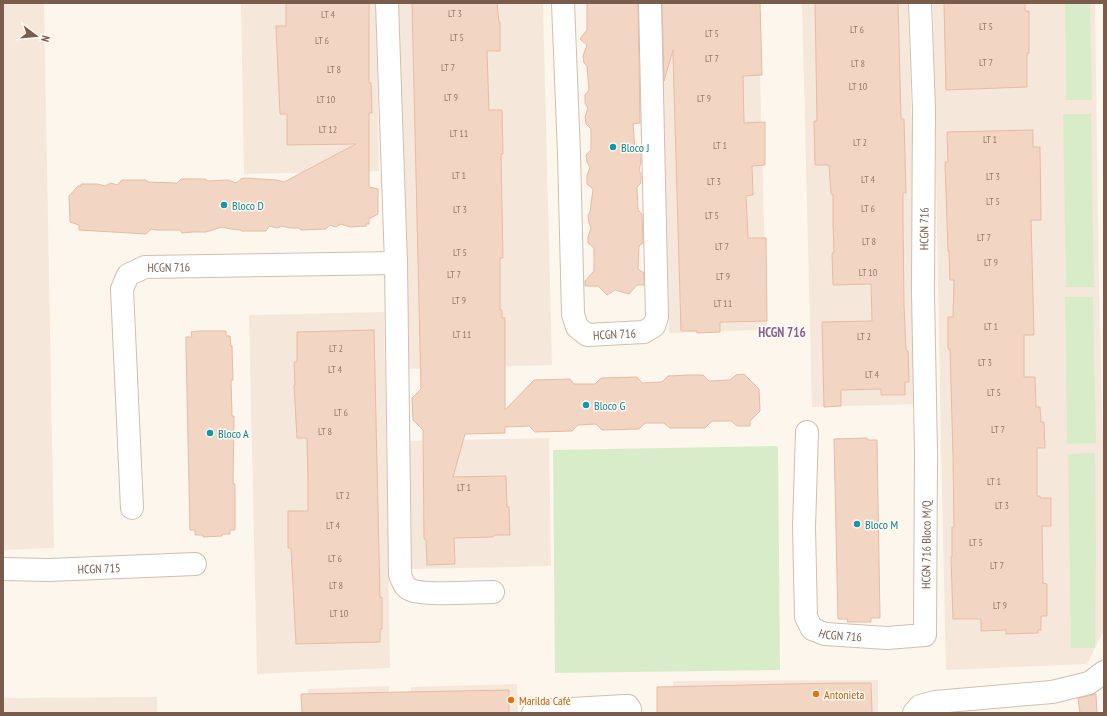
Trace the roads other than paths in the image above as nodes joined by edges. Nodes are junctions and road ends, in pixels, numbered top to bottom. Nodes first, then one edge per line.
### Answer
1 (387, 3) edge
2 (563, 3) edge
3 (650, 3) edge
4 (920, 3) edge
5 (396, 263) junction
6 (807, 432) dead end
7 (926, 454) joint
8 (132, 508) dead end
9 (195, 564) dead end
10 (3, 569) edge
11 (493, 592) dead end
12 (925, 635) joint
13 (1104, 672) edge
14 (533, 713) edge
15 (630, 713) edge
16 (914, 713) edge

1 - 5 street
2 - 3 street, HCGN 716
4 - 7 street, HCGN 716
5 - 8 street, HCGN 716
5 - 11 street
6 - 12 street, HCGN 716
7 - 12 street, HCGN 716 Bloco M/Q
9 - 10 street, HCGN 715
13 - 16 street
14 - 15 street

